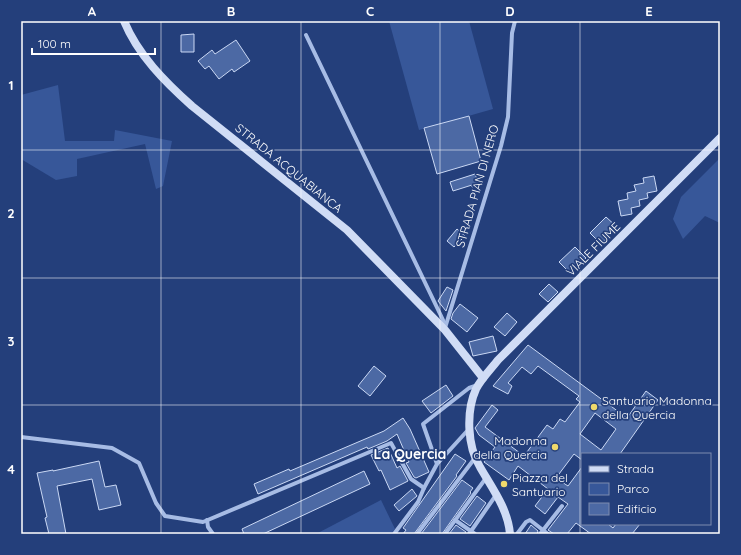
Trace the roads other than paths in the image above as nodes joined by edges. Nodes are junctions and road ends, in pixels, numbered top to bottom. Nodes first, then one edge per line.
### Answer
1 (124, 21) edge
2 (515, 21) edge
3 (306, 35) dead end
4 (720, 138) edge
5 (445, 330) junction
6 (481, 382) junction
7 (470, 428) junction
8 (21, 437) edge
9 (475, 458) junction
10 (437, 464) junction
11 (486, 478) junction
12 (424, 488) junction
13 (496, 495) junction
14 (562, 506) dead end
15 (207, 520) junction
16 (455, 520) junction
17 (542, 532) edge
18 (471, 533) edge
19 (213, 534) edge
20 (394, 534) edge
21 (417, 534) edge
22 (445, 534) edge
23 (510, 534) edge
24 (518, 534) edge
25 (548, 534) edge

1 - 5 street, STRADA ACQUABIANCA
2 - 5 street, STRADA PIAN DI NERO
3 - 5 street, STRADA ACQUABIANCA
4 - 6 street, VIALE FIUME
5 - 6 street, STRADA ACQUABIANCA
6 - 7 street
6 - 10 street
7 - 9 street
7 - 10 street
8 - 15 street
9 - 11 street
9 - 21 street
10 - 12 street
11 - 13 street
11 - 16 street
12 - 15 street
12 - 20 street
13 - 18 street
13 - 23 street
14 - 17 street
15 - 19 street
16 - 18 street
16 - 22 street
17 - 24 street
17 - 25 street

